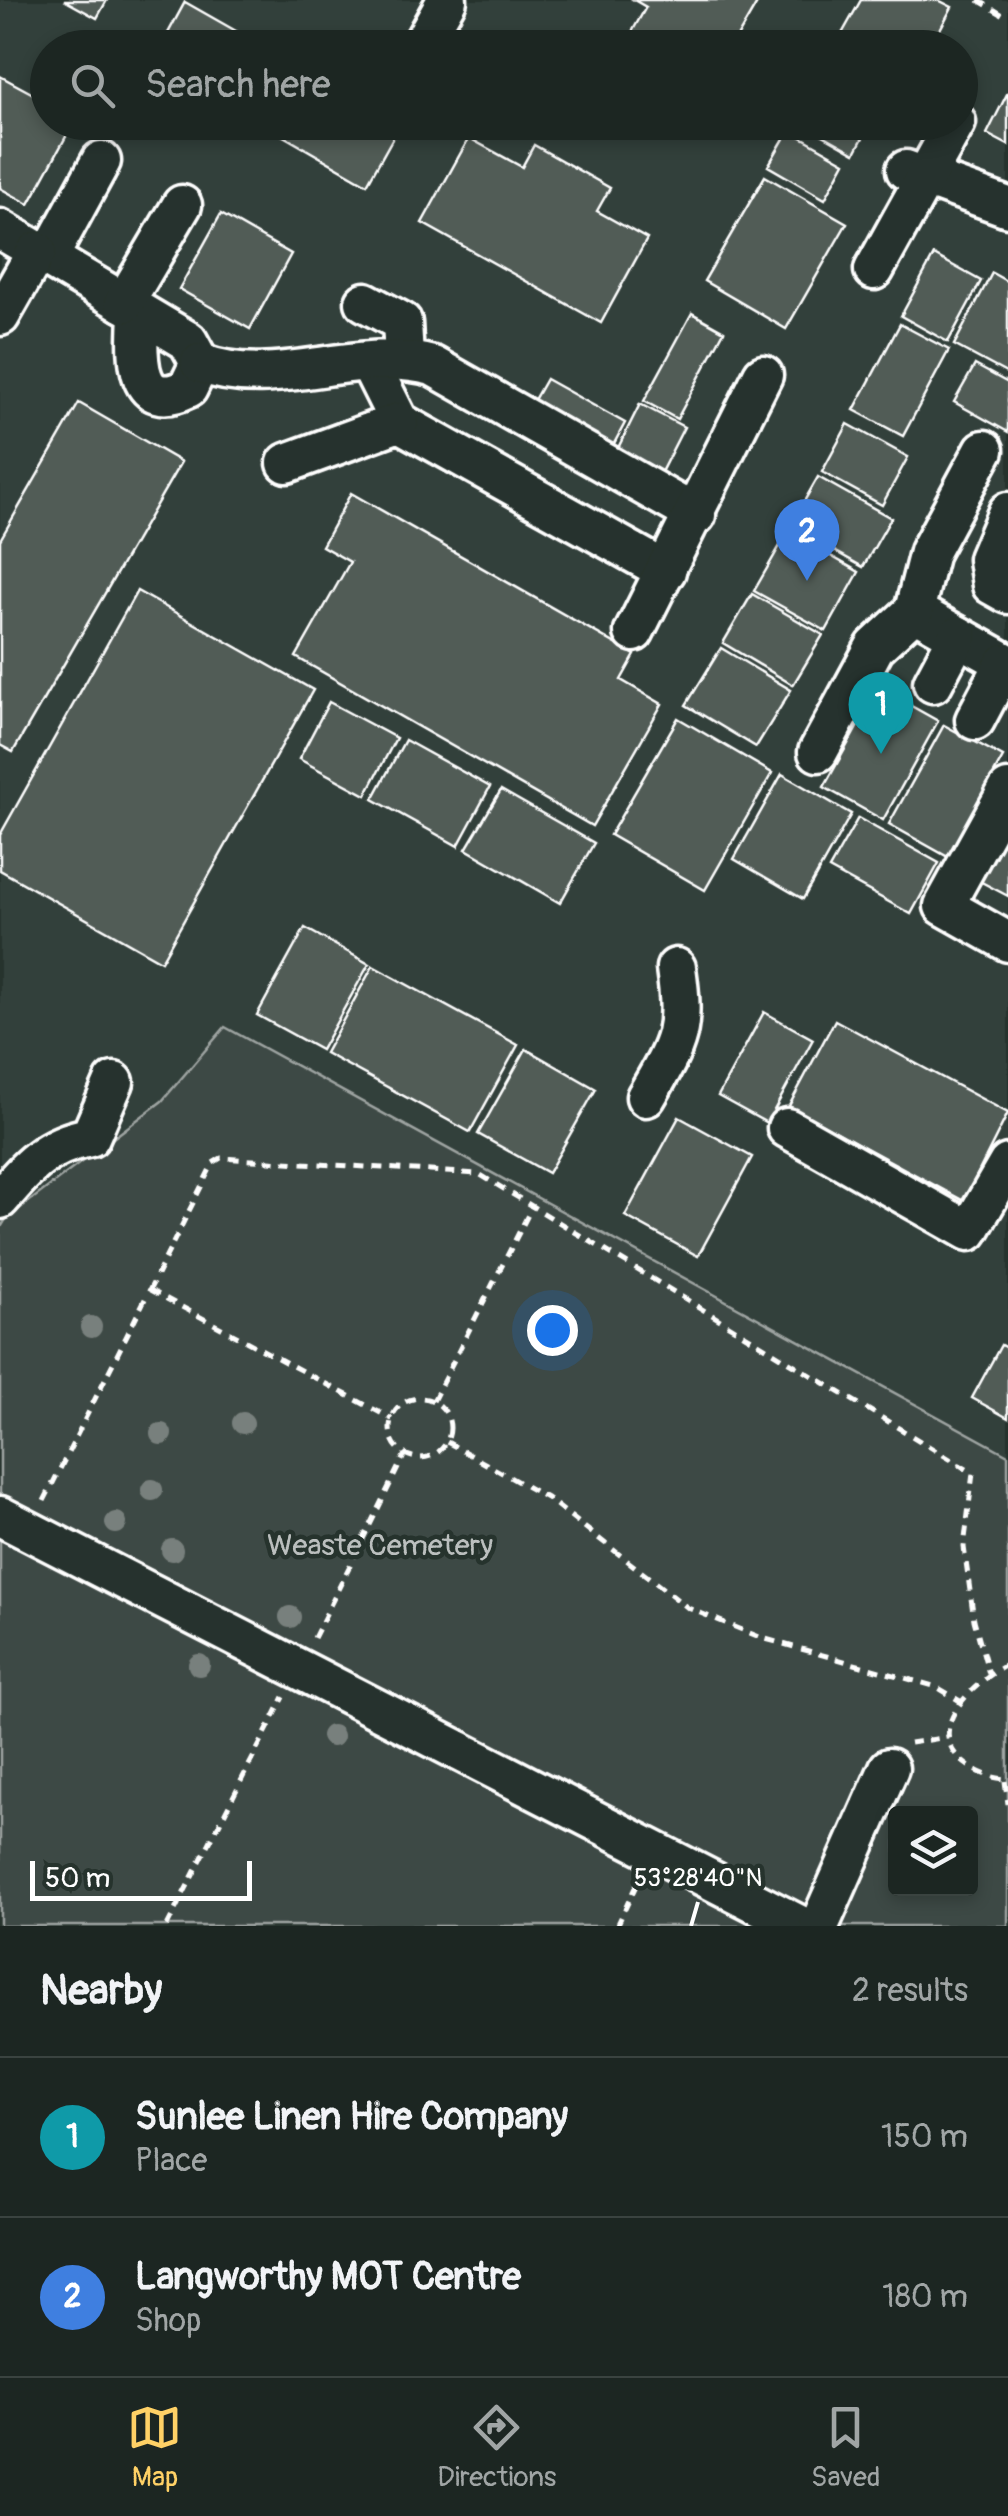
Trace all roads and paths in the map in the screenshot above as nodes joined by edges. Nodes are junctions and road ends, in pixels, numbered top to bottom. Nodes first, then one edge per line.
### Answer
1 (447, 0) edge
2 (978, 0) edge
3 (1008, 18) edge
4 (430, 30) edge
5 (942, 140) edge
6 (101, 161) dead end
7 (916, 173) junction
8 (182, 206) dead end
9 (1008, 207) edge
10 (0, 229) edge
11 (43, 254) junction
12 (874, 270) dead end
13 (365, 302) dead end
14 (132, 308) junction
15 (0, 316) edge
16 (387, 360) junction
17 (200, 364) junction
18 (763, 375) dead end
19 (400, 422) junction
20 (984, 450) dead end
21 (287, 462) dead end
22 (1008, 512) edge
23 (696, 515) junction
24 (666, 572) junction
25 (1008, 594) edge
26 (914, 611) junction
27 (634, 632) dead end
28 (958, 636) junction
29 (1007, 664) edge
30 (932, 682) dead end
31 (975, 720) dead end
32 (818, 752) dead end
33 (1008, 790) edge
34 (1008, 942) edge
35 (676, 968) dead end
36 (114, 1082) dead end
37 (646, 1097) dead end
38 (787, 1128) dead end
39 (1008, 1164) edge
40 (0, 1199) edge
41 (533, 1205) junction
42 (150, 1290) junction
43 (433, 1401) junction
44 (392, 1419) junction
45 (447, 1442) junction
46 (404, 1454) junction
47 (14, 1523) edge
48 (1008, 1664) edge
49 (300, 1668) junction
50 (989, 1674) junction
51 (960, 1701) junction
52 (889, 1768) dead end
53 (1007, 1780) edge
54 (1008, 1804) edge
55 (654, 1850) junction
56 (168, 1926) edge
57 (616, 1926) edge
58 (802, 1926) edge
59 (819, 1926) edge

1 - 4 street
2 - 3 path
5 - 7 street
6 - 11 street
7 - 9 street
7 - 12 street
8 - 14 street
10 - 11 street
11 - 14 street
11 - 15 street
13 - 16 street
14 - 17 street
14 - 17 street
16 - 17 street
16 - 19 street
16 - 23 street
18 - 23 street
19 - 21 street
19 - 24 street
20 - 26 street
22 - 25 street
23 - 24 street
24 - 27 street
26 - 28 street
26 - 32 street
28 - 29 street
28 - 30 street
29 - 31 street
33 - 34 street
35 - 37 street
36 - 40 street
38 - 39 street
41 - 42 path
41 - 43 path
41 - 50 path
42 - 44 path
42 - 47 path
43 - 44 path
43 - 45 path
44 - 46 path
45 - 46 path
45 - 51 path
46 - 49 path
47 - 49 street
48 - 50 path
49 - 55 street
49 - 56 path
50 - 51 path
51 - 53 path
52 - 59 street
53 - 54 path
55 - 57 path
55 - 58 street

